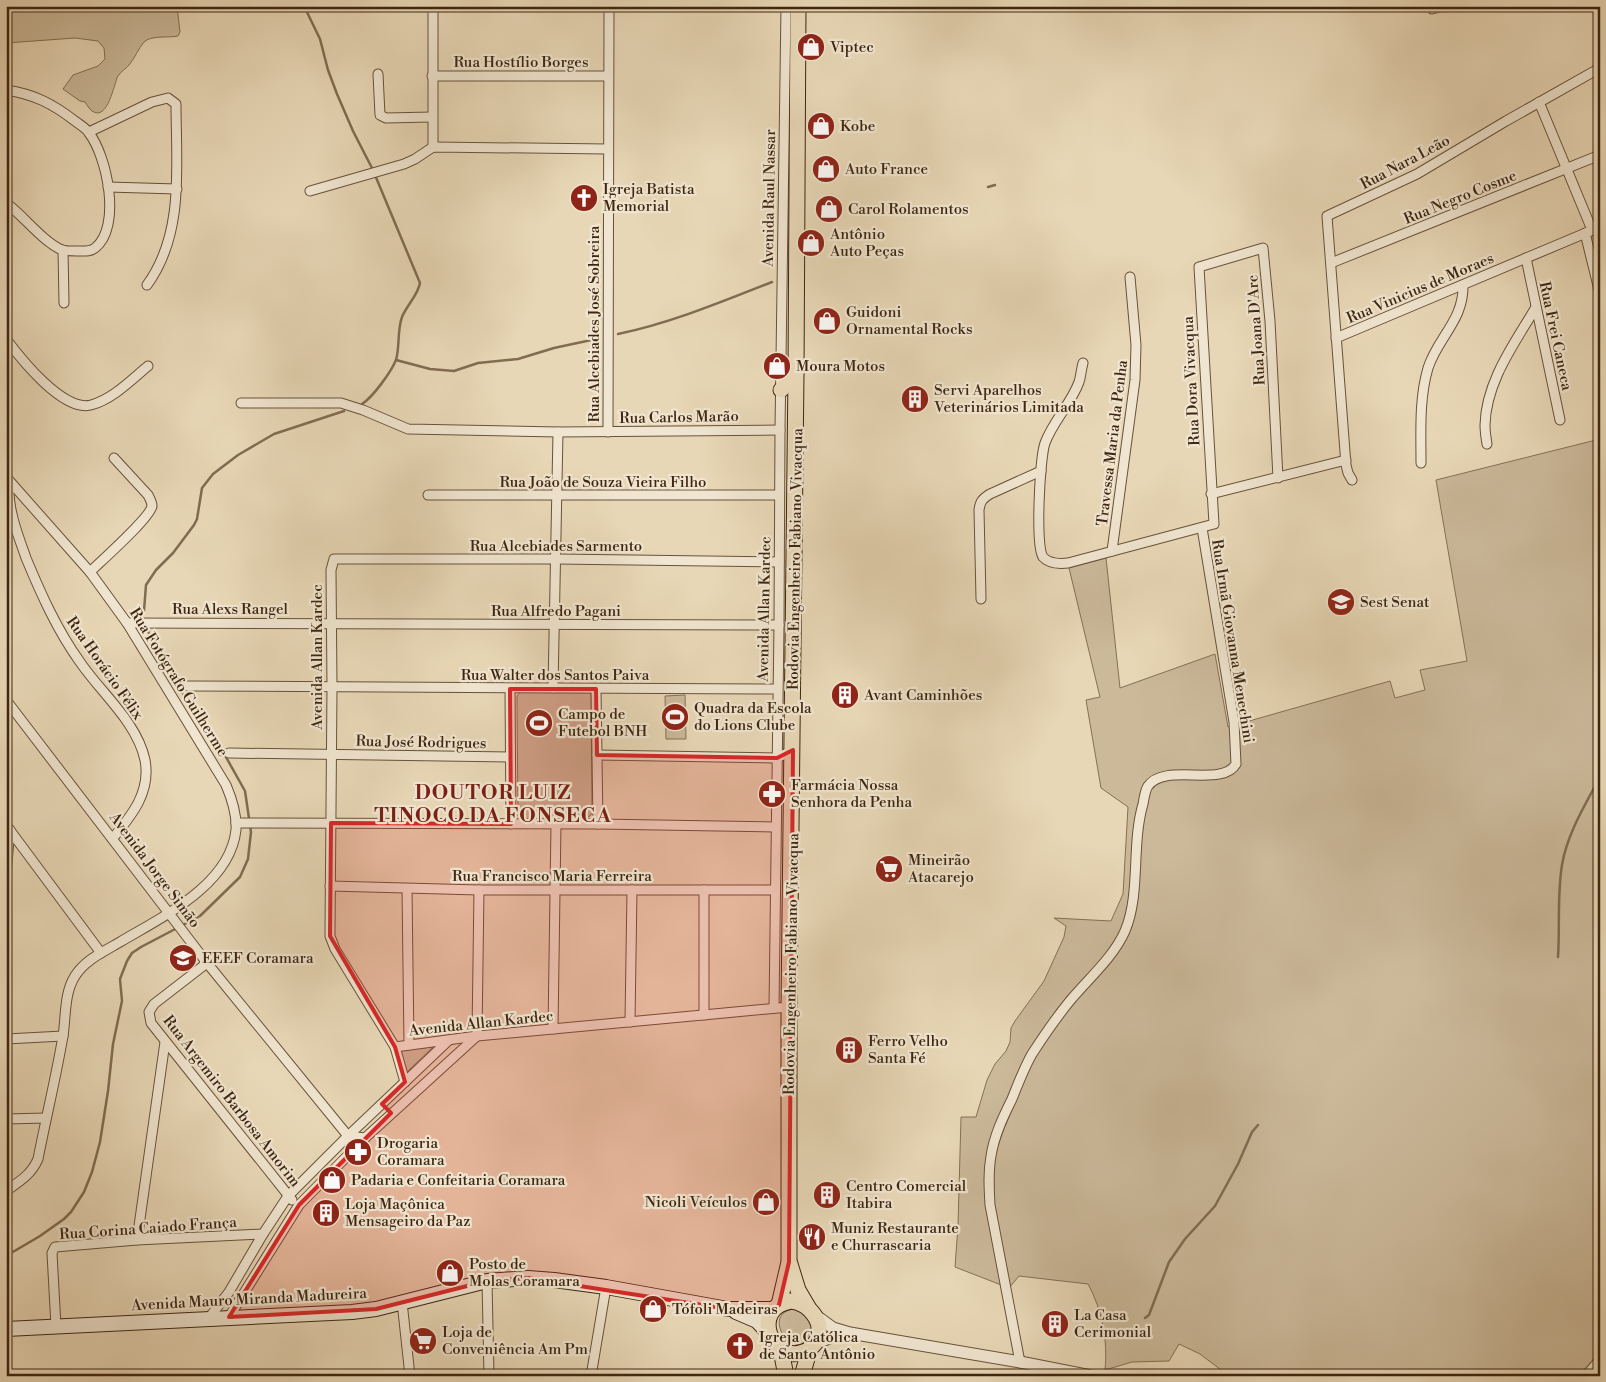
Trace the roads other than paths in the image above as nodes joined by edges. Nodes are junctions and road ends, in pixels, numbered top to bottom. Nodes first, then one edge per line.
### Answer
1 (433, 6) edge
2 (609, 6) edge
3 (786, 6) edge
4 (798, 6) edge
5 (1443, 6) edge
6 (1431, 7) edge
7 (1600, 68) edge
8 (378, 74) dead end
9 (432, 76) junction
10 (608, 76) junction
11 (6, 90) edge
12 (1539, 102) junction
13 (432, 118) junction
14 (89, 132) junction
15 (433, 147) junction
16 (608, 149) junction
17 (1600, 155) edge
18 (1567, 169) junction
19 (790, 173) junction
20 (108, 187) junction
21 (176, 189) junction
22 (310, 192) dead end
23 (6, 203) edge
24 (1592, 230) edge
25 (63, 250) junction
26 (1526, 258) junction
27 (1331, 263) junction
28 (1199, 268) joint
29 (1130, 277) dead end
30 (148, 284) dead end
31 (1463, 285) junction
32 (1600, 294) edge
33 (64, 303) dead end
34 (1536, 307) junction
35 (1336, 338) junction
36 (6, 339) edge
37 (1083, 364) dead end
38 (148, 366) dead end
39 (796, 373) junction
40 (781, 390) junction
41 (241, 403) dead end
42 (1560, 420) dead end
43 (780, 430) junction
44 (558, 432) junction
45 (608, 432) junction
46 (1487, 444) dead end
47 (114, 458) dead end
48 (1346, 460) junction
49 (1421, 463) dead end
50 (1041, 471) junction
51 (1278, 478) junction
52 (7, 479) edge
53 (1352, 480) dead end
54 (1212, 494) junction
55 (428, 495) dead end
56 (779, 495) junction
57 (557, 496) junction
58 (1202, 528) junction
59 (1112, 551) junction
60 (334, 559) joint
61 (556, 559) junction
62 (778, 562) junction
63 (90, 572) junction
64 (981, 599) dead end
65 (127, 623) junction
66 (332, 623) junction
67 (554, 625) junction
68 (779, 625) junction
69 (186, 686) dead end
70 (332, 688) junction
71 (553, 688) junction
72 (510, 689) junction
73 (596, 689) junction
74 (777, 689) junction
75 (6, 700) edge
76 (793, 750) junction
77 (229, 753) dead end
78 (331, 755) junction
79 (597, 755) junction
80 (510, 757) junction
81 (777, 758) junction
82 (240, 823) junction
83 (331, 823) junction
84 (511, 824) junction
85 (556, 824) junction
86 (598, 824) junction
87 (775, 826) junction
88 (8, 828) edge
89 (113, 838) junction
90 (6, 874) edge
91 (330, 886) junction
92 (407, 889) junction
93 (479, 890) junction
94 (555, 890) junction
95 (632, 890) junction
96 (704, 890) junction
97 (775, 890) junction
98 (170, 912) junction
99 (101, 953) junction
100 (207, 962) junction
101 (790, 1007) junction
102 (774, 1008) junction
103 (704, 1015) junction
104 (630, 1022) junction
105 (553, 1029) junction
106 (63, 1036) junction
107 (477, 1036) junction
108 (6, 1039) edge
109 (449, 1040) junction
110 (165, 1042) junction
111 (409, 1044) junction
112 (395, 1046) junction
113 (405, 1082) junction
114 (382, 1104) junction
115 (391, 1114) junction
116 (46, 1118) junction
117 (6, 1119) edge
118 (348, 1136) junction
119 (365, 1138) junction
120 (6, 1191) edge
121 (288, 1196) junction
122 (299, 1205) junction
123 (263, 1234) junction
124 (137, 1240) junction
125 (789, 1262) junction
126 (487, 1281) junction
127 (606, 1288) junction
128 (402, 1302) junction
129 (776, 1307) junction
130 (728, 1309) junction
131 (811, 1310) junction
132 (229, 1317) junction
133 (209, 1318) junction
134 (56, 1327) junction
135 (6, 1330) edge
136 (850, 1333) junction
137 (770, 1335) junction
138 (812, 1346) junction
139 (781, 1350) junction
140 (1600, 1361) edge
141 (1020, 1362) junction
142 (410, 1376) edge
143 (489, 1376) edge
144 (591, 1376) edge
145 (786, 1376) edge
146 (802, 1376) edge
147 (1091, 1376) edge
148 (1587, 1376) edge

1 - 9 street
2 - 10 street, Rua Alcebiades José Sobreira
3 - 19 street, Avenida Raul Nassar
4 - 19 highway, Rodovia Engenheiro Fabiano Vivacqua
5 - 6 street
7 - 12 street, Rua Nara Leão
8 - 13 street
9 - 10 street, Rua Hostílio Borges
9 - 13 street
10 - 16 street, Rua Alcebiades José Sobreira
11 - 14 street
12 - 18 street
12 - 27 street, Rua Nara Leão
13 - 15 street
14 - 20 street
14 - 21 street
15 - 16 street
15 - 22 street
16 - 45 street, Rua Alcebiades José Sobreira
17 - 18 street, Rua Negro Cosme
18 - 24 street
18 - 27 street, Rua Negro Cosme
19 - 39 highway, Rodovia Engenheiro Fabiano Vivacqua
19 - 40 street, Avenida Raul Nassar
20 - 21 street
20 - 25 street
21 - 30 street
23 - 25 street
24 - 26 street, Rua Vinicius de Moraes
24 - 32 street
25 - 33 street
26 - 31 street, Rua Vinicius de Moraes
26 - 34 street, Rua Frei Caneca
27 - 35 street, Rua Nara Leão
28 - 51 street, Rua Joana D'Arc
28 - 54 street, Rua Dora Vivacqua
29 - 59 street, Travessa Maria da Penha
31 - 35 street, Rua Vinicius de Moraes
31 - 49 street
34 - 42 street, Rua Frei Caneca
34 - 46 street
35 - 48 street, Rua Vinicius de Moraes
36 - 38 street
37 - 50 street
39 - 40 highway
39 - 76 highway, Rodovia Engenheiro Fabiano Vivacqua
40 - 43 street, Avenida Allan Kardec
41 - 44 street, Rua Carlos Marão
43 - 45 street, Rua Carlos Marão
43 - 56 street, Avenida Allan Kardec
44 - 45 street, Rua Carlos Marão
44 - 57 street
47 - 63 street
48 - 51 street
48 - 53 street, Rua Vinicius de Moraes
50 - 59 street
50 - 64 street
51 - 54 street
52 - 63 street, Rua Fotógrafo Guilherme
52 - 89 street, Rua Horácio Félix
54 - 58 street
55 - 57 street, Rua João de Souza Vieira Filho
56 - 57 street, Rua João de Souza Vieira Filho
56 - 62 street, Avenida Allan Kardec
57 - 61 street
58 - 59 street
58 - 141 street, Rua Irmã Giovanna Menechini
60 - 61 street, Rua Alcebiades Sarmento
60 - 66 street, Avenida Allan Kardec
61 - 62 street, Rua Alcebiades Sarmento
61 - 67 street
62 - 68 street, Avenida Allan Kardec
63 - 65 street, Rua Fotógrafo Guilherme
65 - 66 street, Rua Alexs Rangel
65 - 82 street, Rua Fotógrafo Guilherme
66 - 67 street, Rua Alfredo Pagani
66 - 70 street, Avenida Allan Kardec
67 - 68 street, Rua Alfredo Pagani
67 - 71 street
68 - 74 street, Avenida Allan Kardec
69 - 70 street, Rua Walter dos Santos Paiva
70 - 72 street, Rua Walter dos Santos Paiva
70 - 78 street, Avenida Allan Kardec
71 - 72 street, Rua Walter dos Santos Paiva
71 - 73 street, Rua Walter dos Santos Paiva
72 - 80 street
73 - 74 street, Rua Walter dos Santos Paiva
73 - 79 street
74 - 81 street, Avenida Allan Kardec
75 - 89 street, Avenida Jorge Simão
76 - 81 street
76 - 101 highway, Rodovia Engenheiro Fabiano Vivacqua
77 - 78 street, Rua José Rodrigues
78 - 80 street, Rua José Rodrigues
78 - 83 street, Avenida Allan Kardec
79 - 81 street
79 - 86 street
80 - 84 street
81 - 87 street, Avenida Allan Kardec
82 - 83 street
82 - 98 street, Rua Fotógrafo Guilherme
83 - 84 street
83 - 91 street, Avenida Allan Kardec
84 - 85 street
85 - 86 street
85 - 94 street
86 - 87 street
87 - 97 street, Avenida Allan Kardec
88 - 90 street
88 - 99 street
89 - 98 street, Avenida Jorge Simão
91 - 92 street, Rua Francisco Maria Ferreira
91 - 112 street, Avenida Allan Kardec
92 - 93 street, Rua Francisco Maria Ferreira
92 - 111 street
93 - 94 street, Rua Francisco Maria Ferreira
93 - 107 street
94 - 95 street, Rua Francisco Maria Ferreira
94 - 105 street
95 - 96 street, Rua Francisco Maria Ferreira
95 - 104 street
96 - 97 street, Rua Francisco Maria Ferreira
96 - 103 street
97 - 102 street, Avenida Allan Kardec
98 - 99 street, Rua Fotógrafo Guilherme
98 - 100 street, Avenida Jorge Simão
99 - 106 street, Rua Fotógrafo Guilherme
100 - 110 street, Rua Argemiro Barbosa Amorim
100 - 118 street, Avenida Jorge Simão
101 - 102 street, Avenida Allan Kardec
101 - 125 highway, Rodovia Engenheiro Fabiano Vivacqua
102 - 103 street, Avenida Allan Kardec
103 - 104 street, Avenida Allan Kardec
104 - 105 street, Avenida Allan Kardec
105 - 107 street, Avenida Allan Kardec
106 - 108 street
106 - 116 street, Rua Fotógrafo Guilherme
107 - 109 street, Avenida Allan Kardec
107 - 115 street
109 - 111 street, Avenida Allan Kardec
109 - 113 street
110 - 121 street, Rua Argemiro Barbosa Amorim
110 - 124 street
111 - 112 street, Avenida Allan Kardec
112 - 113 street
113 - 114 street
114 - 115 street
114 - 118 street
115 - 119 street
116 - 117 street
116 - 120 street, Rua Fotógrafo Guilherme
118 - 119 street
118 - 121 street
119 - 122 street
121 - 122 street, Rua Argemiro Barbosa Amorim
121 - 123 street
122 - 132 street
123 - 124 street, Rua Corina Caiado França
123 - 133 street
124 - 134 street, Rua Corina Caiado França
125 - 129 highway, Rodovia Engenheiro Fabiano Vivacqua
125 - 131 highway, Rodovia Engenheiro Fabiano Vivacqua
126 - 127 main road, Avenida Mauro Miranda Madureira
126 - 128 main road, Avenida Mauro Miranda Madureira
126 - 143 street
127 - 130 main road, Avenida Mauro Miranda Madureira
127 - 144 street
128 - 132 main road, Avenida Mauro Miranda Madureira
128 - 142 street
129 - 130 main road
129 - 131 highway
129 - 137 highway
130 - 137 main road
131 - 136 street
131 - 138 highway
132 - 133 main road, Avenida Mauro Miranda Madureira
133 - 134 main road, Avenida Mauro Miranda Madureira
134 - 135 main road, Avenida Mauro Miranda Madureira
136 - 138 street
136 - 141 street
137 - 139 highway
138 - 139 highway
138 - 146 highway
139 - 145 highway
140 - 148 street
141 - 147 street

